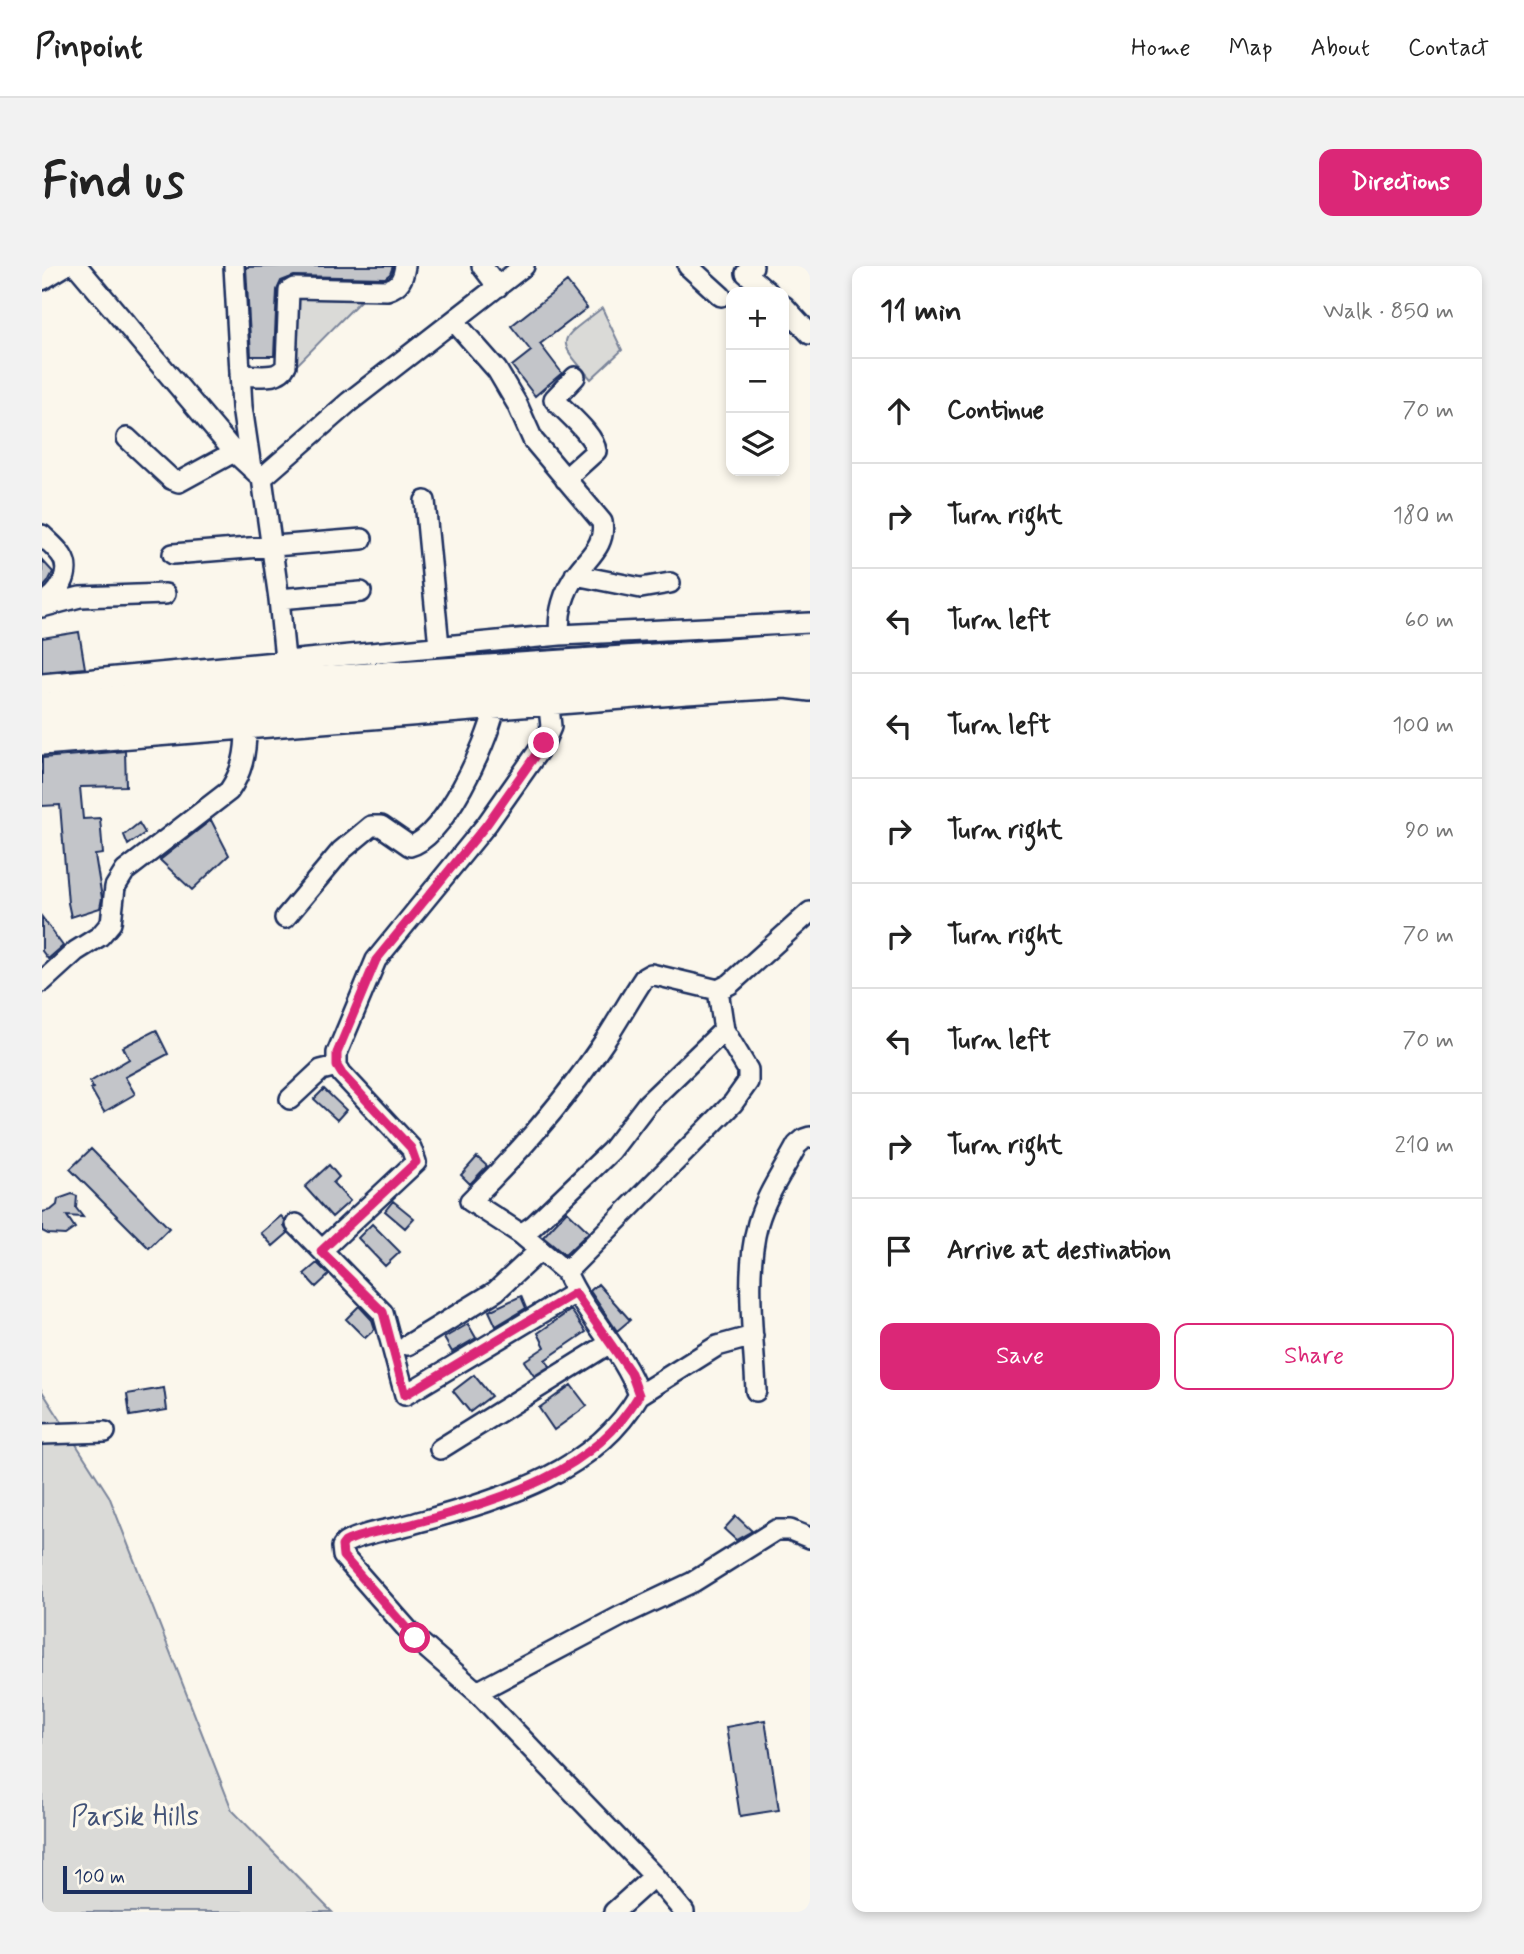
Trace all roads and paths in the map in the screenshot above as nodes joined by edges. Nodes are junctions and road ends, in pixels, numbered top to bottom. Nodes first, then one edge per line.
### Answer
1 (65, 266) edge
2 (77, 266) edge
3 (234, 266) edge
4 (405, 266) edge
5 (482, 266) edge
6 (524, 266) edge
7 (688, 266) edge
8 (754, 266) edge
9 (42, 280) edge
10 (498, 287) junction
11 (762, 287) edge
12 (721, 296) dead end
13 (789, 311) edge
14 (454, 321) junction
15 (810, 334) edge
16 (240, 375) junction
17 (575, 377) dead end
18 (127, 439) dead end
19 (234, 452) junction
20 (256, 472) junction
21 (565, 479) junction
22 (425, 501) dead end
23 (42, 535) edge
24 (362, 539) dead end
25 (272, 547) junction
26 (173, 554) dead end
27 (575, 575) junction
28 (670, 583) dead end
29 (361, 592) dead end
30 (165, 594) dead end
31 (279, 599) junction
32 (42, 606) edge
33 (810, 623) edge
34 (560, 635) junction
35 (439, 646) junction
36 (810, 648) edge
37 (285, 659) junction
38 (810, 670) edge
39 (42, 684) edge
40 (810, 691) edge
41 (42, 706) edge
42 (550, 706) junction
43 (116, 710) junction
44 (494, 710) junction
45 (42, 729) edge
46 (246, 730) junction
47 (42, 745) edge
48 (810, 912) edge
49 (285, 918) dead end
50 (42, 982) edge
51 (718, 990) junction
52 (724, 1030) junction
53 (337, 1066) junction
54 (290, 1099) dead end
55 (810, 1137) edge
56 (296, 1224) dead end
57 (521, 1234) junction
58 (540, 1250) junction
59 (321, 1251) junction
60 (566, 1272) junction
61 (575, 1293) junction
62 (754, 1336) junction
63 (610, 1343) junction
64 (408, 1345) dead end
65 (756, 1391) dead end
66 (639, 1395) junction
67 (105, 1432) dead end
68 (42, 1434) edge
69 (440, 1449) dead end
70 (810, 1538) edge
71 (477, 1692) junction
72 (654, 1876) junction
73 (614, 1912) edge
74 (684, 1912) edge

1 - 9 street
2 - 19 street
3 - 16 street
4 - 16 street
5 - 10 street
6 - 10 street
7 - 12 street
8 - 11 street
10 - 14 street
13 - 15 street
14 - 20 street
14 - 21 street
16 - 20 street
17 - 21 street
18 - 19 street
19 - 20 street
20 - 25 street
21 - 27 street
22 - 35 street
23 - 32 street
24 - 25 street
25 - 26 street
25 - 31 street
27 - 28 street
27 - 34 street
29 - 31 street
30 - 32 street
31 - 37 street
33 - 34 street
34 - 35 street
35 - 37 street
36 - 43 highway
37 - 39 street
38 - 43 highway
40 - 42 street
41 - 43 highway
42 - 44 street
42 - 53 street
43 - 45 highway
44 - 46 street
44 - 49 street
46 - 47 street
46 - 50 street
48 - 51 street
51 - 52 street
51 - 57 street
52 - 57 street
52 - 60 street
53 - 54 street
53 - 59 street
55 - 62 street
56 - 59 street
57 - 58 street
58 - 60 street
58 - 64 street
59 - 61 street
60 - 61 street
61 - 63 street
62 - 65 street
62 - 66 street
63 - 66 street
63 - 69 street
66 - 71 street
67 - 68 street
70 - 71 street
71 - 72 street
72 - 73 street
72 - 74 street

